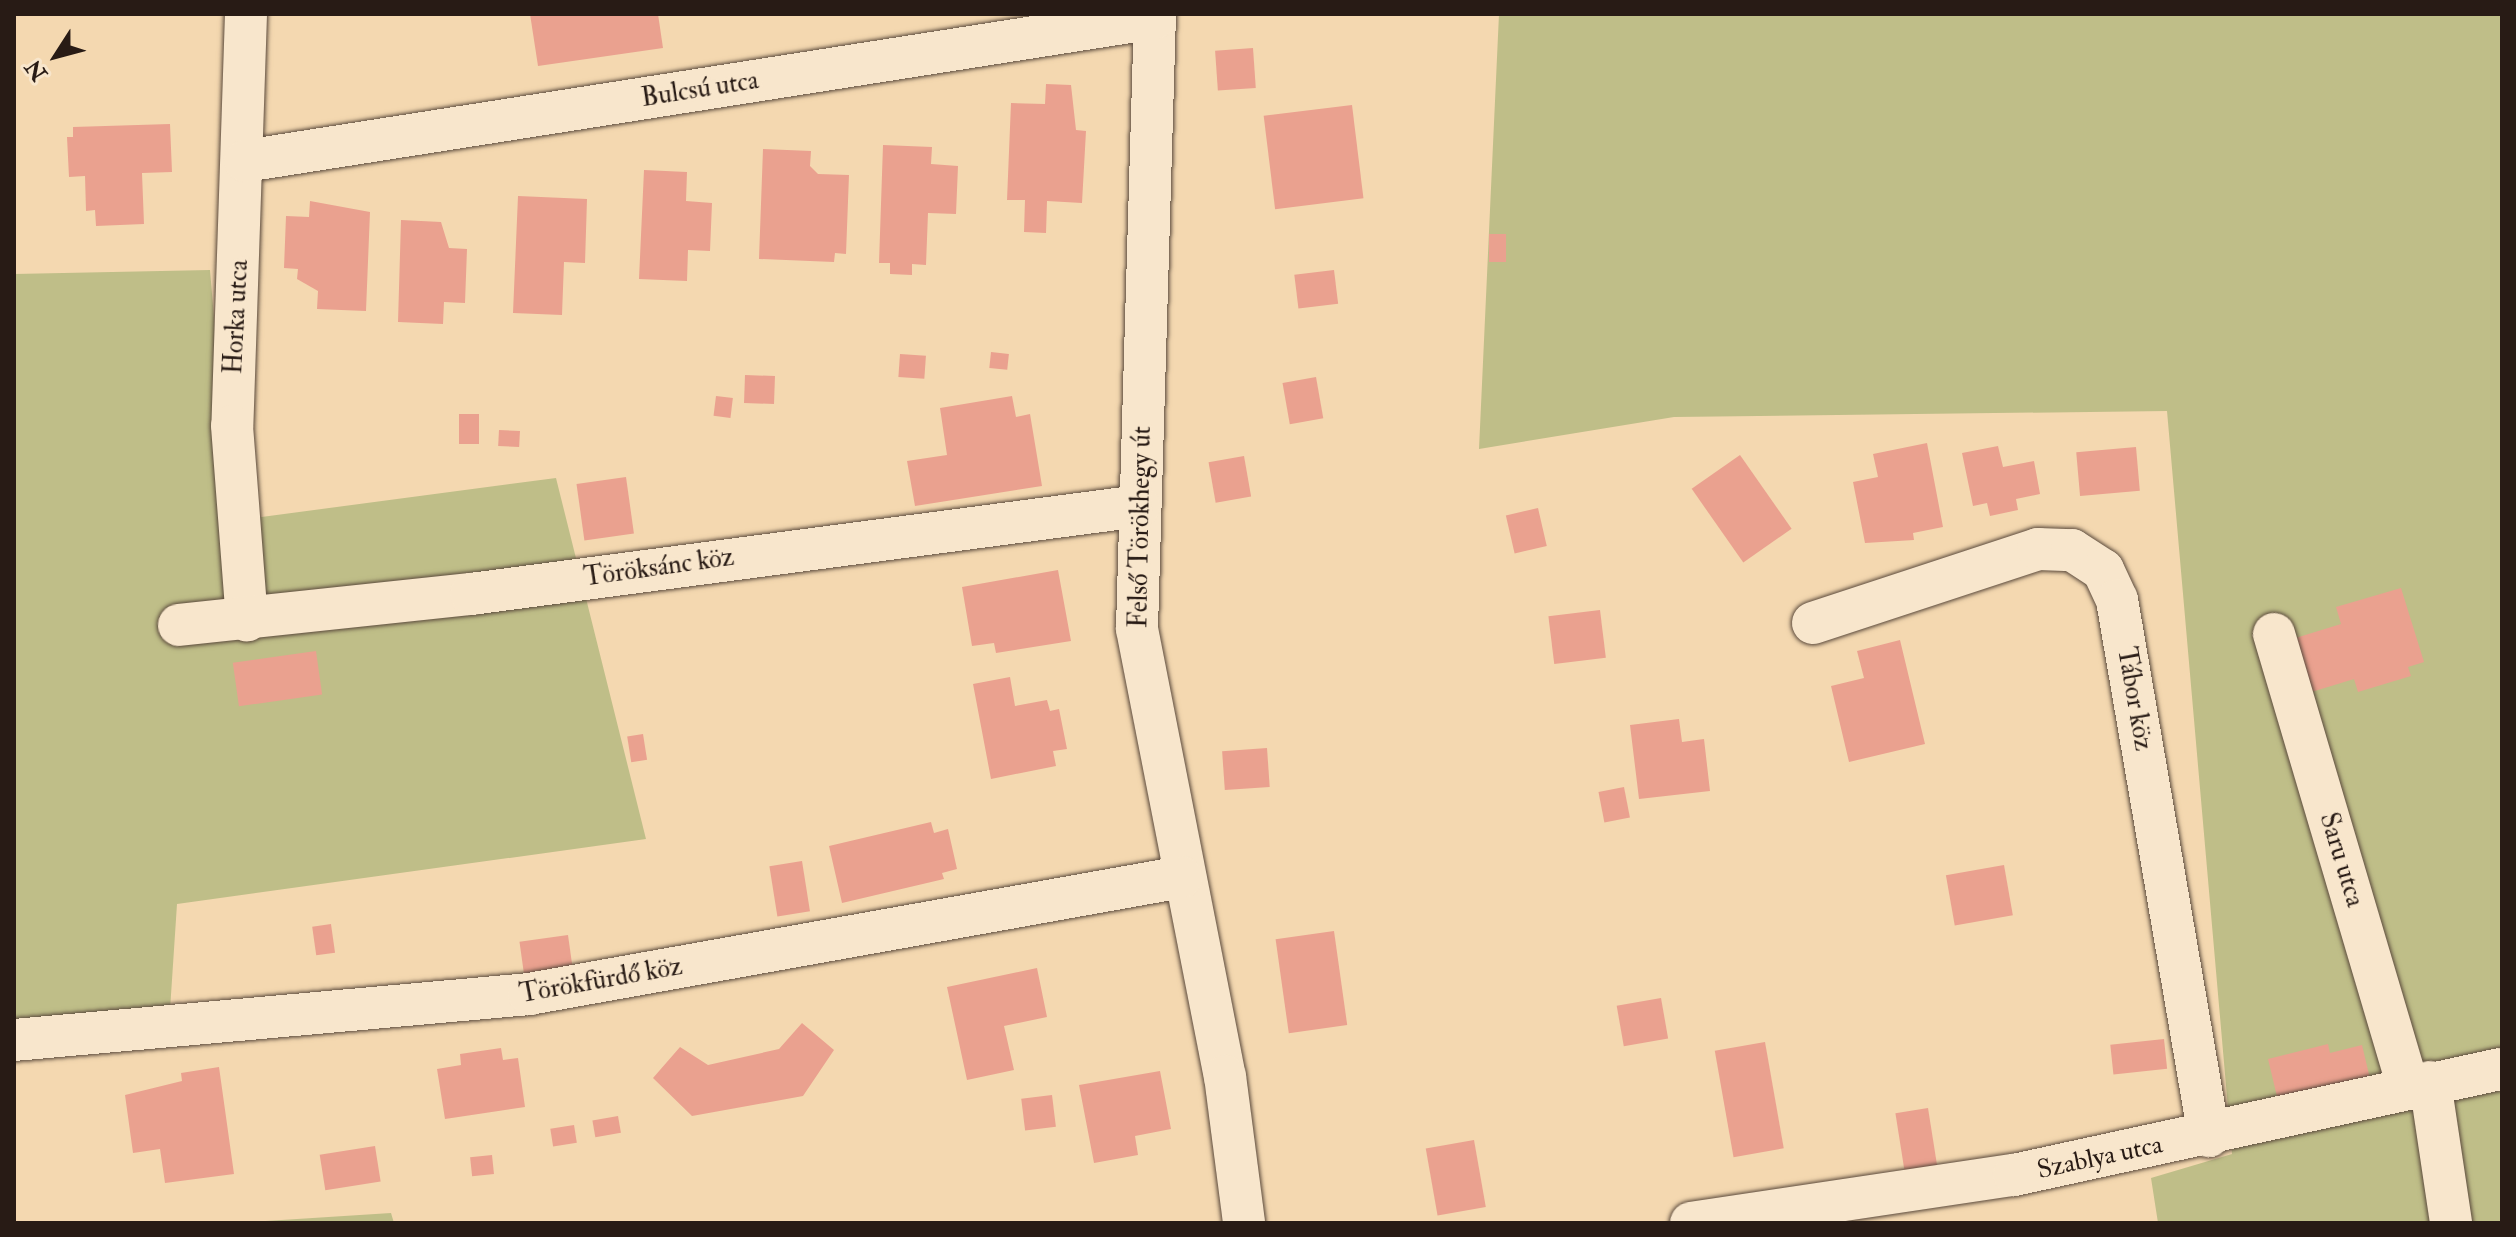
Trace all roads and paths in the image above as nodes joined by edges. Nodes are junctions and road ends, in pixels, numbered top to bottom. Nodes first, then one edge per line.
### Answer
1 (246, 14) edge
2 (1155, 16) edge
3 (245, 161) junction
4 (1139, 506) junction
5 (247, 620) junction
6 (1813, 623) dead end
7 (179, 625) dead end
8 (2274, 634) dead end
9 (1182, 877) junction
10 (14, 1040) edge
11 (2502, 1069) edge
12 (2419, 1083) junction
13 (2209, 1136) junction
14 (1244, 1223) edge
15 (1691, 1223) edge
16 (2451, 1223) edge

1 - 3 street, Horka utca
2 - 3 street, Bulcsú utca
2 - 4 street, Felső Törökhegy út
3 - 5 street, Horka utca
4 - 5 street, Töröksánc köz
4 - 9 street, Felső Törökhegy út
5 - 7 street, Töröksánc köz
6 - 13 street, Tábor köz
8 - 12 street, Saru utca
9 - 10 street, Törökfürdő köz
9 - 14 street, Felső Törökhegy út
11 - 12 street, Szablya utca
12 - 13 street, Szablya utca
12 - 16 street, Saru utca
13 - 15 street, Szablya utca

